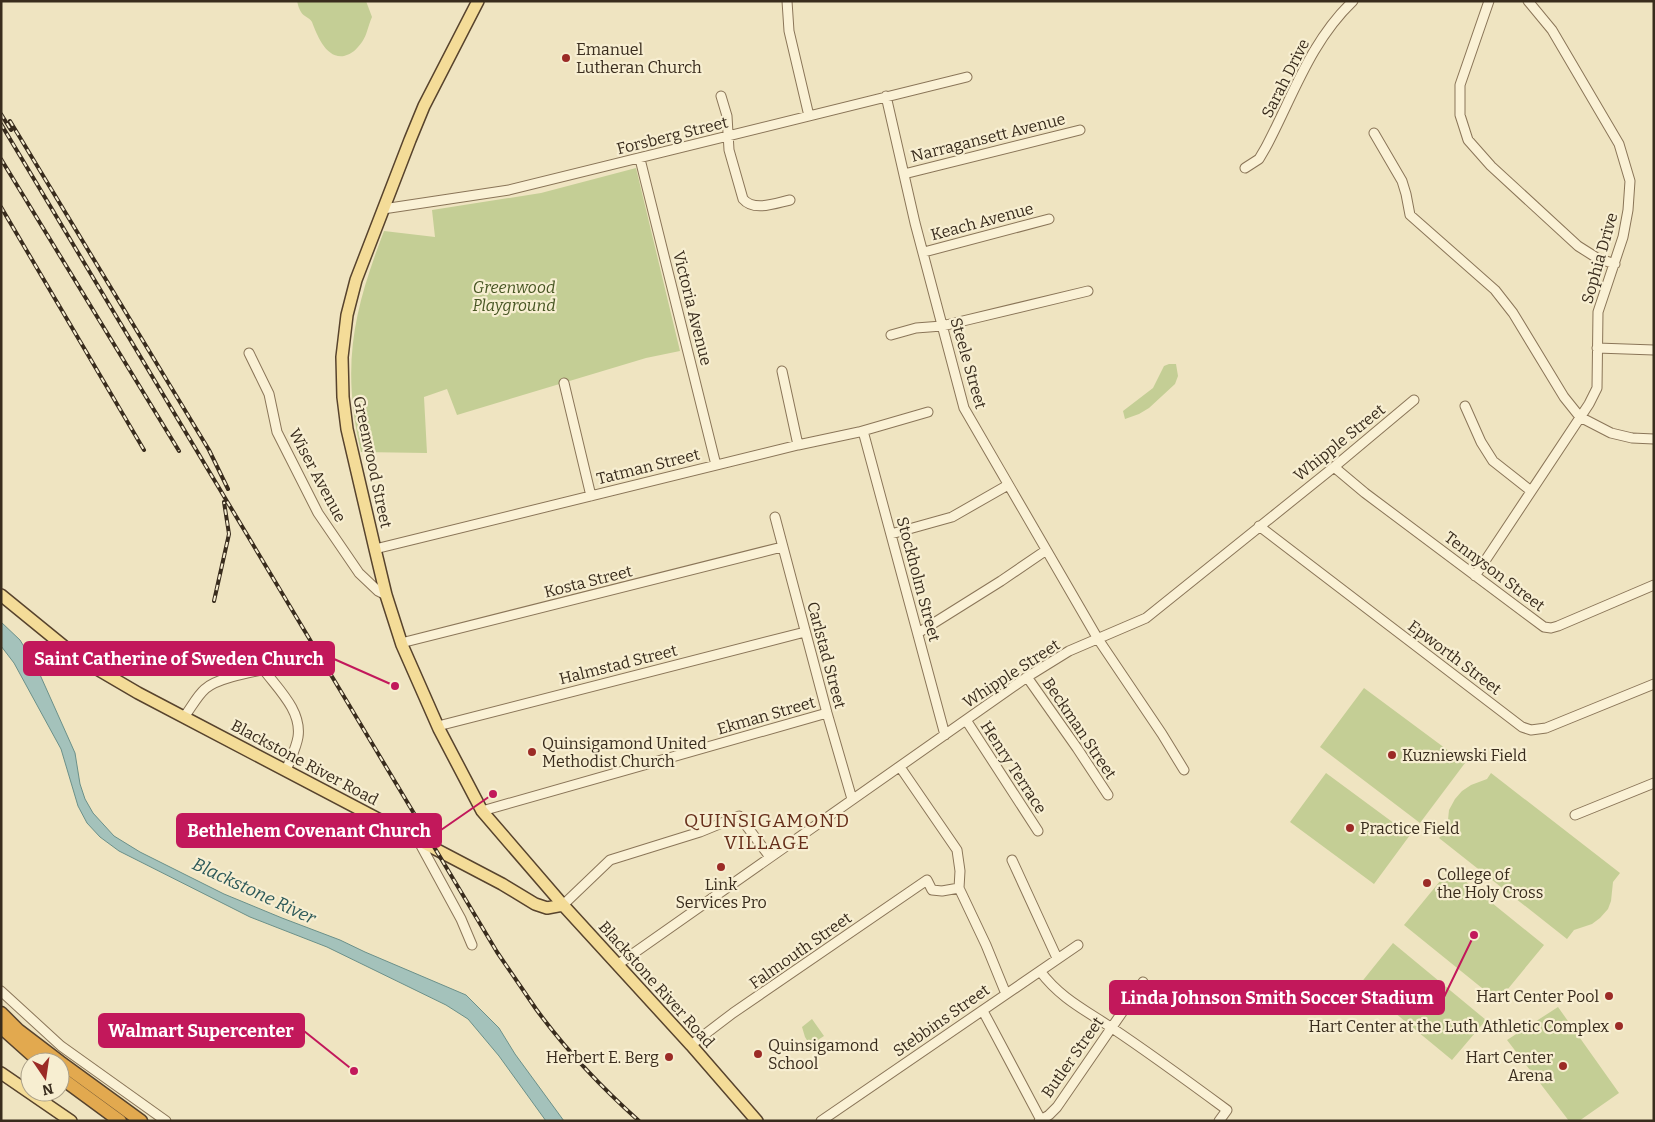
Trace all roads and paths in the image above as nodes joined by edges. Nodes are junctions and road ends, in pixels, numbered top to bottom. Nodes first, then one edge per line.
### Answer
1 (478, 1) edge
2 (787, 1) edge
3 (1354, 1) edge
4 (1489, 1) edge
5 (1528, 1) edge
6 (967, 77) dead end
7 (721, 96) dead end
8 (886, 96) junction
9 (809, 116) junction
10 (1080, 130) dead end
11 (1374, 133) dead end
12 (728, 136) junction
13 (640, 159) junction
14 (1245, 168) dead end
15 (904, 174) junction
16 (790, 200) dead end
17 (383, 209) junction
18 (1049, 219) dead end
19 (924, 252) junction
20 (1614, 264) junction
21 (1088, 291) dead end
22 (942, 326) junction
23 (891, 336) dead end
24 (1597, 348) junction
25 (1654, 350) edge
26 (249, 353) dead end
27 (782, 371) dead end
28 (564, 383) dead end
29 (1414, 400) dead end
30 (1465, 406) dead end
31 (928, 412) dead end
32 (1580, 417) junction
33 (863, 431) junction
34 (1654, 439) edge
35 (798, 445) junction
36 (716, 465) junction
37 (1334, 467) junction
38 (1008, 485) junction
39 (1531, 491) junction
40 (591, 496) junction
41 (775, 517) dead end
42 (1259, 526) junction
43 (891, 534) junction
44 (782, 547) junction
45 (375, 549) junction
46 (1045, 551) junction
47 (1475, 576) junction
48 (1654, 585) edge
49 (1, 595) edge
50 (386, 595) junction
51 (805, 632) junction
52 (918, 633) junction
53 (1098, 639) junction
54 (401, 643) junction
55 (276, 667) dead end
56 (264, 670) junction
57 (1027, 677) junction
58 (1654, 684) edge
59 (827, 713) junction
60 (184, 717) junction
61 (966, 720) junction
62 (438, 726) junction
63 (945, 735) junction
64 (900, 767) junction
65 (1184, 770) dead end
66 (286, 771) junction
67 (1654, 783) edge
68 (1108, 795) dead end
69 (852, 799) junction
70 (482, 811) junction
71 (1575, 815) dead end
72 (1038, 831) dead end
73 (418, 840) junction
74 (770, 857) junction
75 (1012, 860) dead end
76 (960, 888) junction
77 (563, 905) junction
78 (472, 945) dead end
79 (1078, 945) dead end
80 (1057, 958) junction
81 (617, 965) junction
82 (1040, 971) junction
83 (1143, 982) dead end
84 (1, 991) edge
85 (1006, 994) junction
86 (983, 1011) junction
87 (1, 1013) edge
88 (1, 1027) edge
89 (1110, 1027) junction
90 (691, 1045) junction
91 (29, 1052) edge
92 (47, 1052) edge
93 (70, 1069) edge
94 (1, 1073) edge
95 (70, 1084) edge
96 (70, 1089) edge
97 (1040, 1120) edge
98 (71, 1121) edge
99 (105, 1121) edge
100 (120, 1121) edge
101 (141, 1121) edge
102 (166, 1121) edge
103 (757, 1121) edge
104 (821, 1121) edge
105 (1219, 1121) edge

1 - 17 main road, Greenwood Street
2 - 9 street
3 - 14 street, Sarah Drive
4 - 20 street
5 - 20 street, Sophia Drive
6 - 8 street, Forsberg Street
7 - 12 street
8 - 9 street, Forsberg Street
8 - 15 street, Steele Street
9 - 12 street, Forsberg Street
10 - 15 street, Narragansett Avenue
11 - 32 street
12 - 13 street, Forsberg Street
12 - 16 street
13 - 17 street, Forsberg Street
13 - 36 street, Victoria Avenue
15 - 19 street, Steele Street
17 - 45 main road, Greenwood Street
18 - 19 street, Keach Avenue
19 - 22 street, Steele Street
20 - 24 street, Sophia Drive
21 - 22 street
22 - 23 street
22 - 38 street, Steele Street
24 - 25 street
24 - 32 street, Sophia Drive
26 - 50 street, Wiser Avenue
27 - 35 street
28 - 40 street
29 - 37 street, Whipple Street
30 - 39 street
31 - 33 street, Tatman Street
32 - 34 street
32 - 39 street, Sophia Drive
33 - 35 street, Tatman Street
33 - 43 street, Stockholm Street
35 - 36 street, Tatman Street
36 - 40 street, Tatman Street
37 - 42 street, Whipple Street
37 - 47 street, Tennyson Street
38 - 43 street
38 - 46 street, Steele Street
39 - 47 street, Sophia Drive
40 - 45 street, Tatman Street
41 - 44 street, Carlstad Street
42 - 53 street, Whipple Street
42 - 58 street, Epworth Street
43 - 52 street, Stockholm Street
44 - 51 street, Carlstad Street
44 - 54 street, Kosta Street
45 - 50 main road, Greenwood Street
46 - 52 street
46 - 53 street, Steele Street
47 - 48 street, Tennyson Street
49 - 60 main road, Blackstone River Road
50 - 54 main road, Greenwood Street
51 - 59 street, Carlstad Street
51 - 62 street, Halmstad Street
52 - 63 street, Stockholm Street
53 - 57 street, Whipple Street
53 - 65 street, Steele Street
54 - 62 main road, Greenwood Street
55 - 56 street
56 - 60 street
56 - 66 street
57 - 61 street, Whipple Street
57 - 68 street, Beckman Street
59 - 69 street, Carlstad Street
59 - 70 street, Ekman Street
60 - 66 main road, Blackstone River Road
61 - 63 street, Whipple Street
61 - 72 street, Henry Terrace
62 - 70 main road, Greenwood Street
63 - 64 street, Whipple Street
64 - 69 street, Whipple Street
64 - 76 street
66 - 73 main road, Blackstone River Road
67 - 71 street
69 - 74 street, Whipple Street
70 - 77 main road, Greenwood Street
73 - 77 main road, Blackstone River Road
73 - 78 street
74 - 77 street
74 - 81 street, Whipple Street
75 - 80 street
76 - 85 street
76 - 90 street, Falmouth Street
77 - 81 main road, Blackstone River Road
79 - 80 street, Stebbins Street
80 - 82 street, Stebbins Street
81 - 90 main road, Blackstone River Road
82 - 85 street, Stebbins Street
82 - 89 street
83 - 89 street, Butler Street
84 - 102 street
85 - 86 street, Stebbins Street
86 - 97 street
86 - 104 street, Stebbins Street
87 - 92 highway
88 - 91 highway
89 - 97 street, Butler Street
89 - 105 street
90 - 103 main road, Blackstone River Road
93 - 101 highway
94 - 98 main road
95 - 100 highway
96 - 99 highway

